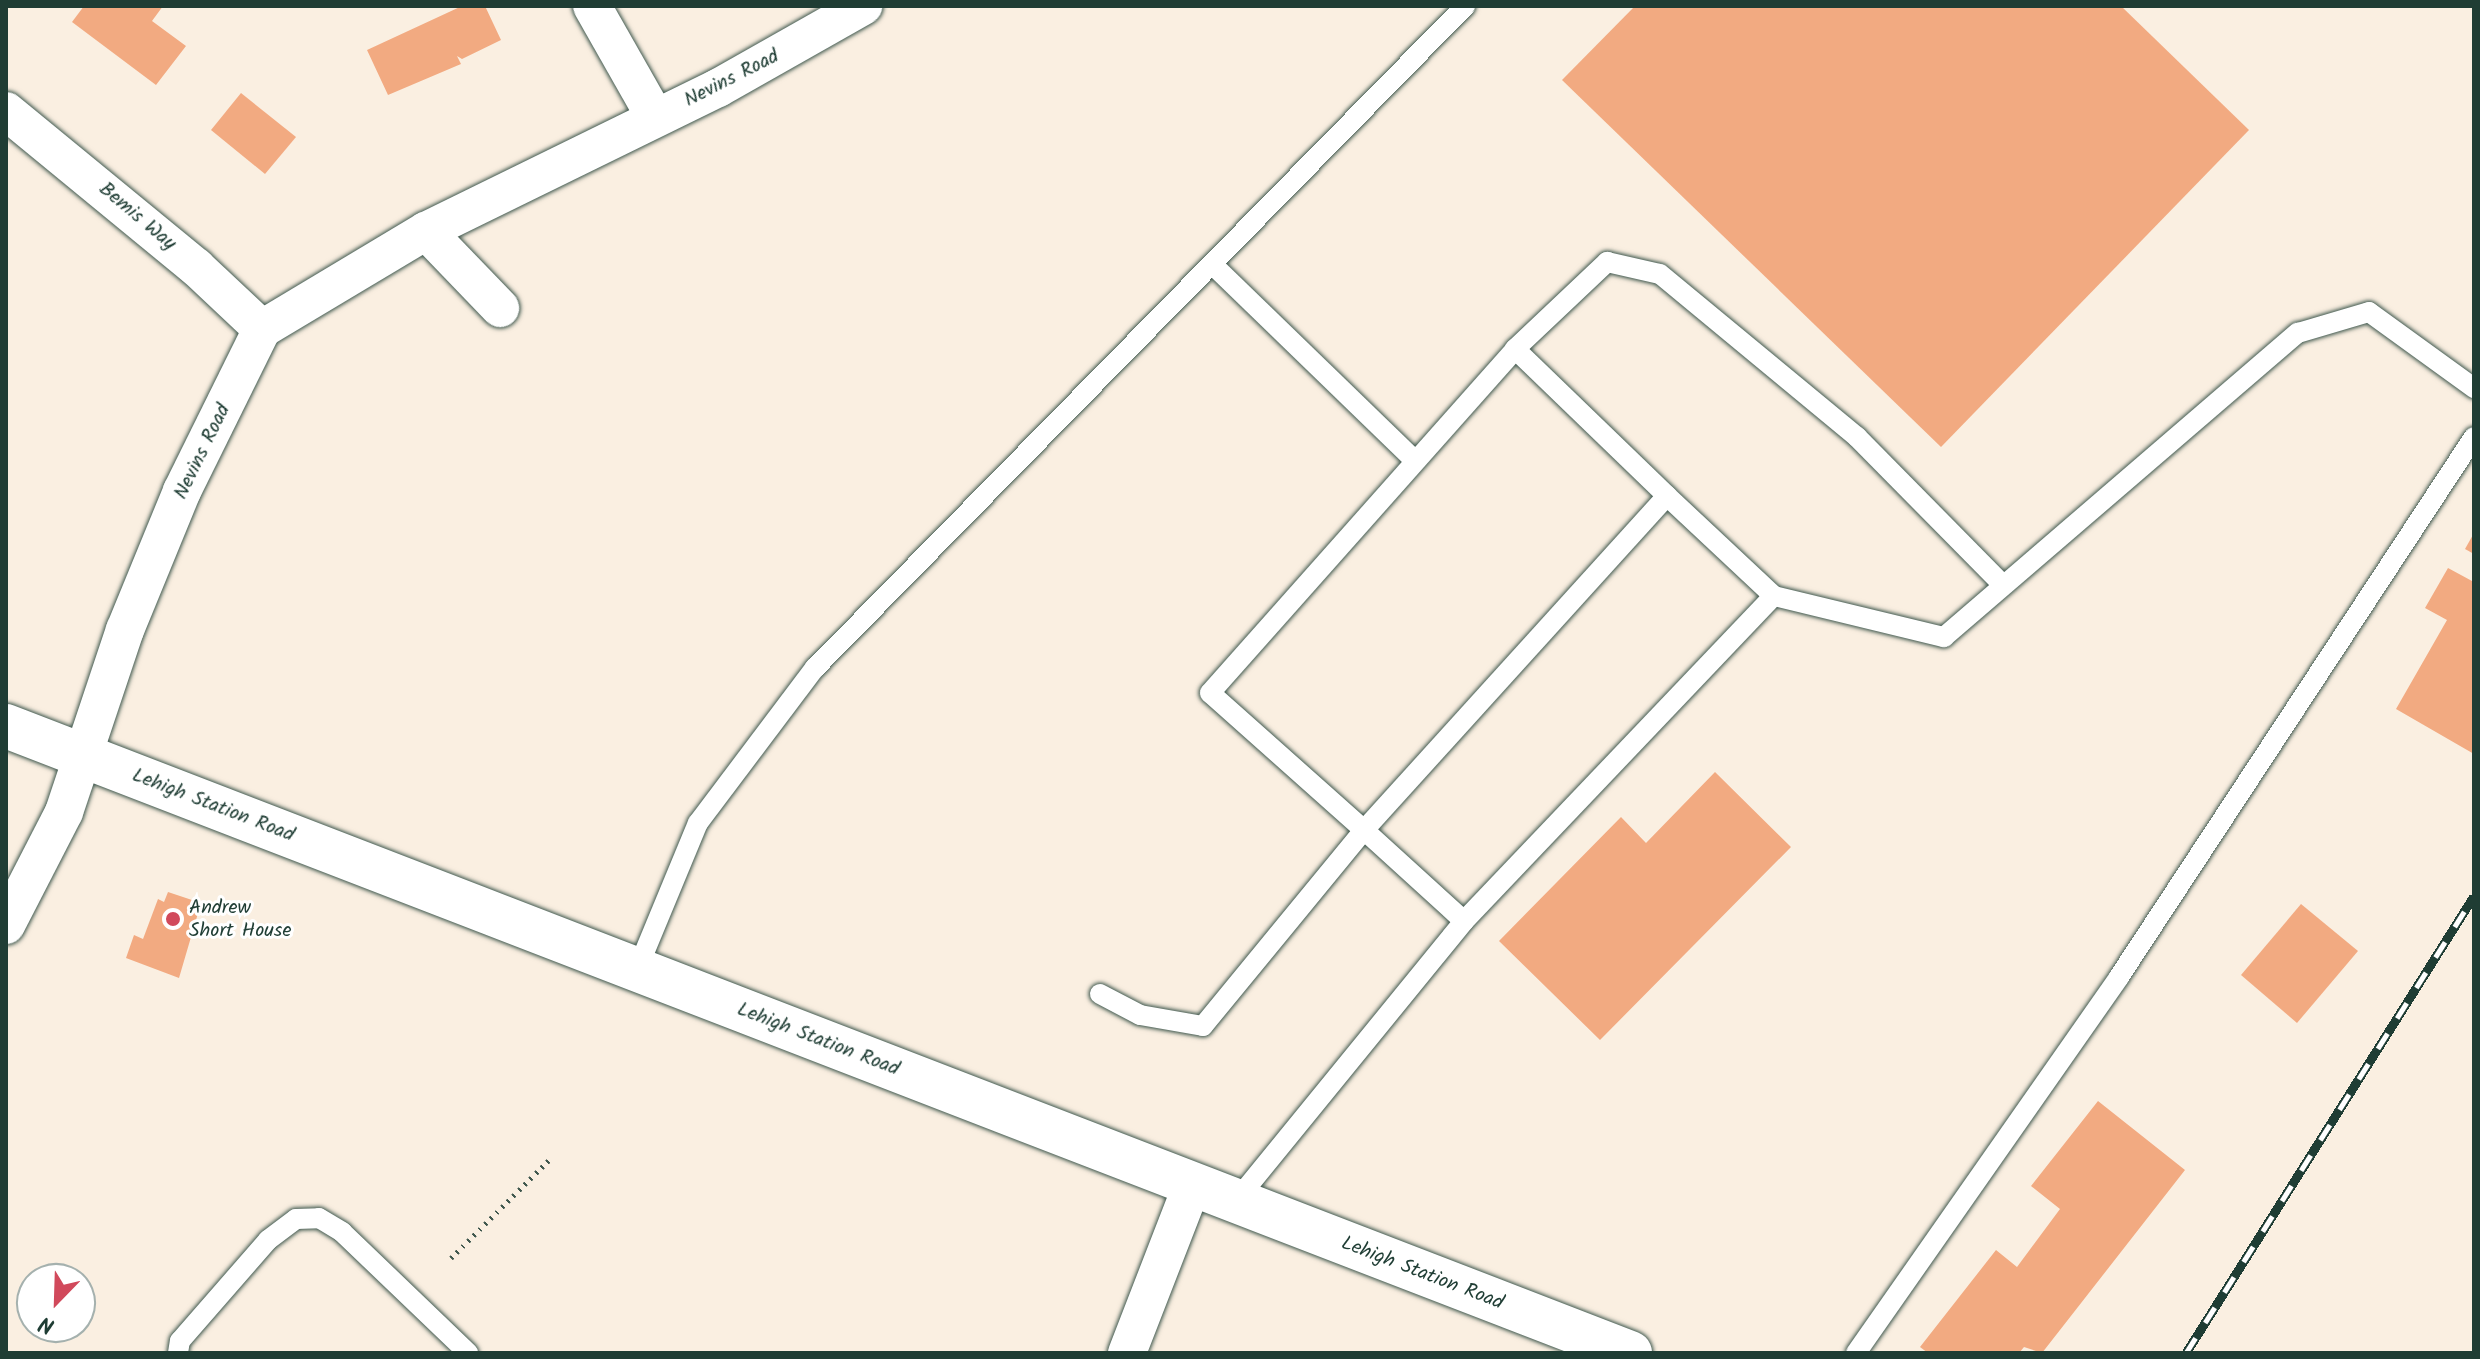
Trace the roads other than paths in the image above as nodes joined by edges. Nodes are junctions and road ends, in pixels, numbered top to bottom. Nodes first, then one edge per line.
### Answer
1 (592, 6) edge
2 (863, 6) edge
3 (1465, 6) edge
4 (6, 111) edge
5 (655, 117) junction
6 (426, 231) junction
7 (1213, 265) junction
8 (500, 308) dead end
9 (262, 329) junction
10 (1515, 349) junction
11 (2474, 388) edge
12 (2474, 437) edge
13 (1415, 461) junction
14 (1667, 496) junction
15 (2002, 584) junction
16 (1774, 596) junction
17 (6, 726) edge
18 (81, 755) junction
19 (1364, 830) junction
20 (1464, 921) junction
21 (6, 925) edge
22 (637, 970) junction
23 (1100, 994) dead end
24 (1192, 1185) junction
25 (1235, 1202) junction
26 (178, 1353) edge
27 (468, 1353) edge
28 (1127, 1353) edge
29 (1630, 1353) edge
30 (1856, 1353) edge

1 - 5 street
2 - 5 street, Nevins Road
3 - 7 lane
4 - 9 street, Bemis Way
5 - 6 street, Nevins Road
6 - 8 street
6 - 9 street, Nevins Road
7 - 13 lane
7 - 22 lane
9 - 18 street, Nevins Road
10 - 13 lane
10 - 14 lane
10 - 15 lane
11 - 15 lane
12 - 30 lane
13 - 19 lane
14 - 16 lane
14 - 19 lane
15 - 16 lane
16 - 20 lane
17 - 18 main road, Lehigh Station Road
18 - 21 street, Nevins Road
18 - 22 main road, Lehigh Station Road
19 - 20 lane
19 - 23 lane
20 - 25 lane
22 - 24 main road, Lehigh Station Road
24 - 25 main road, Lehigh Station Road
24 - 28 street
25 - 29 main road, Lehigh Station Road
26 - 27 lane

